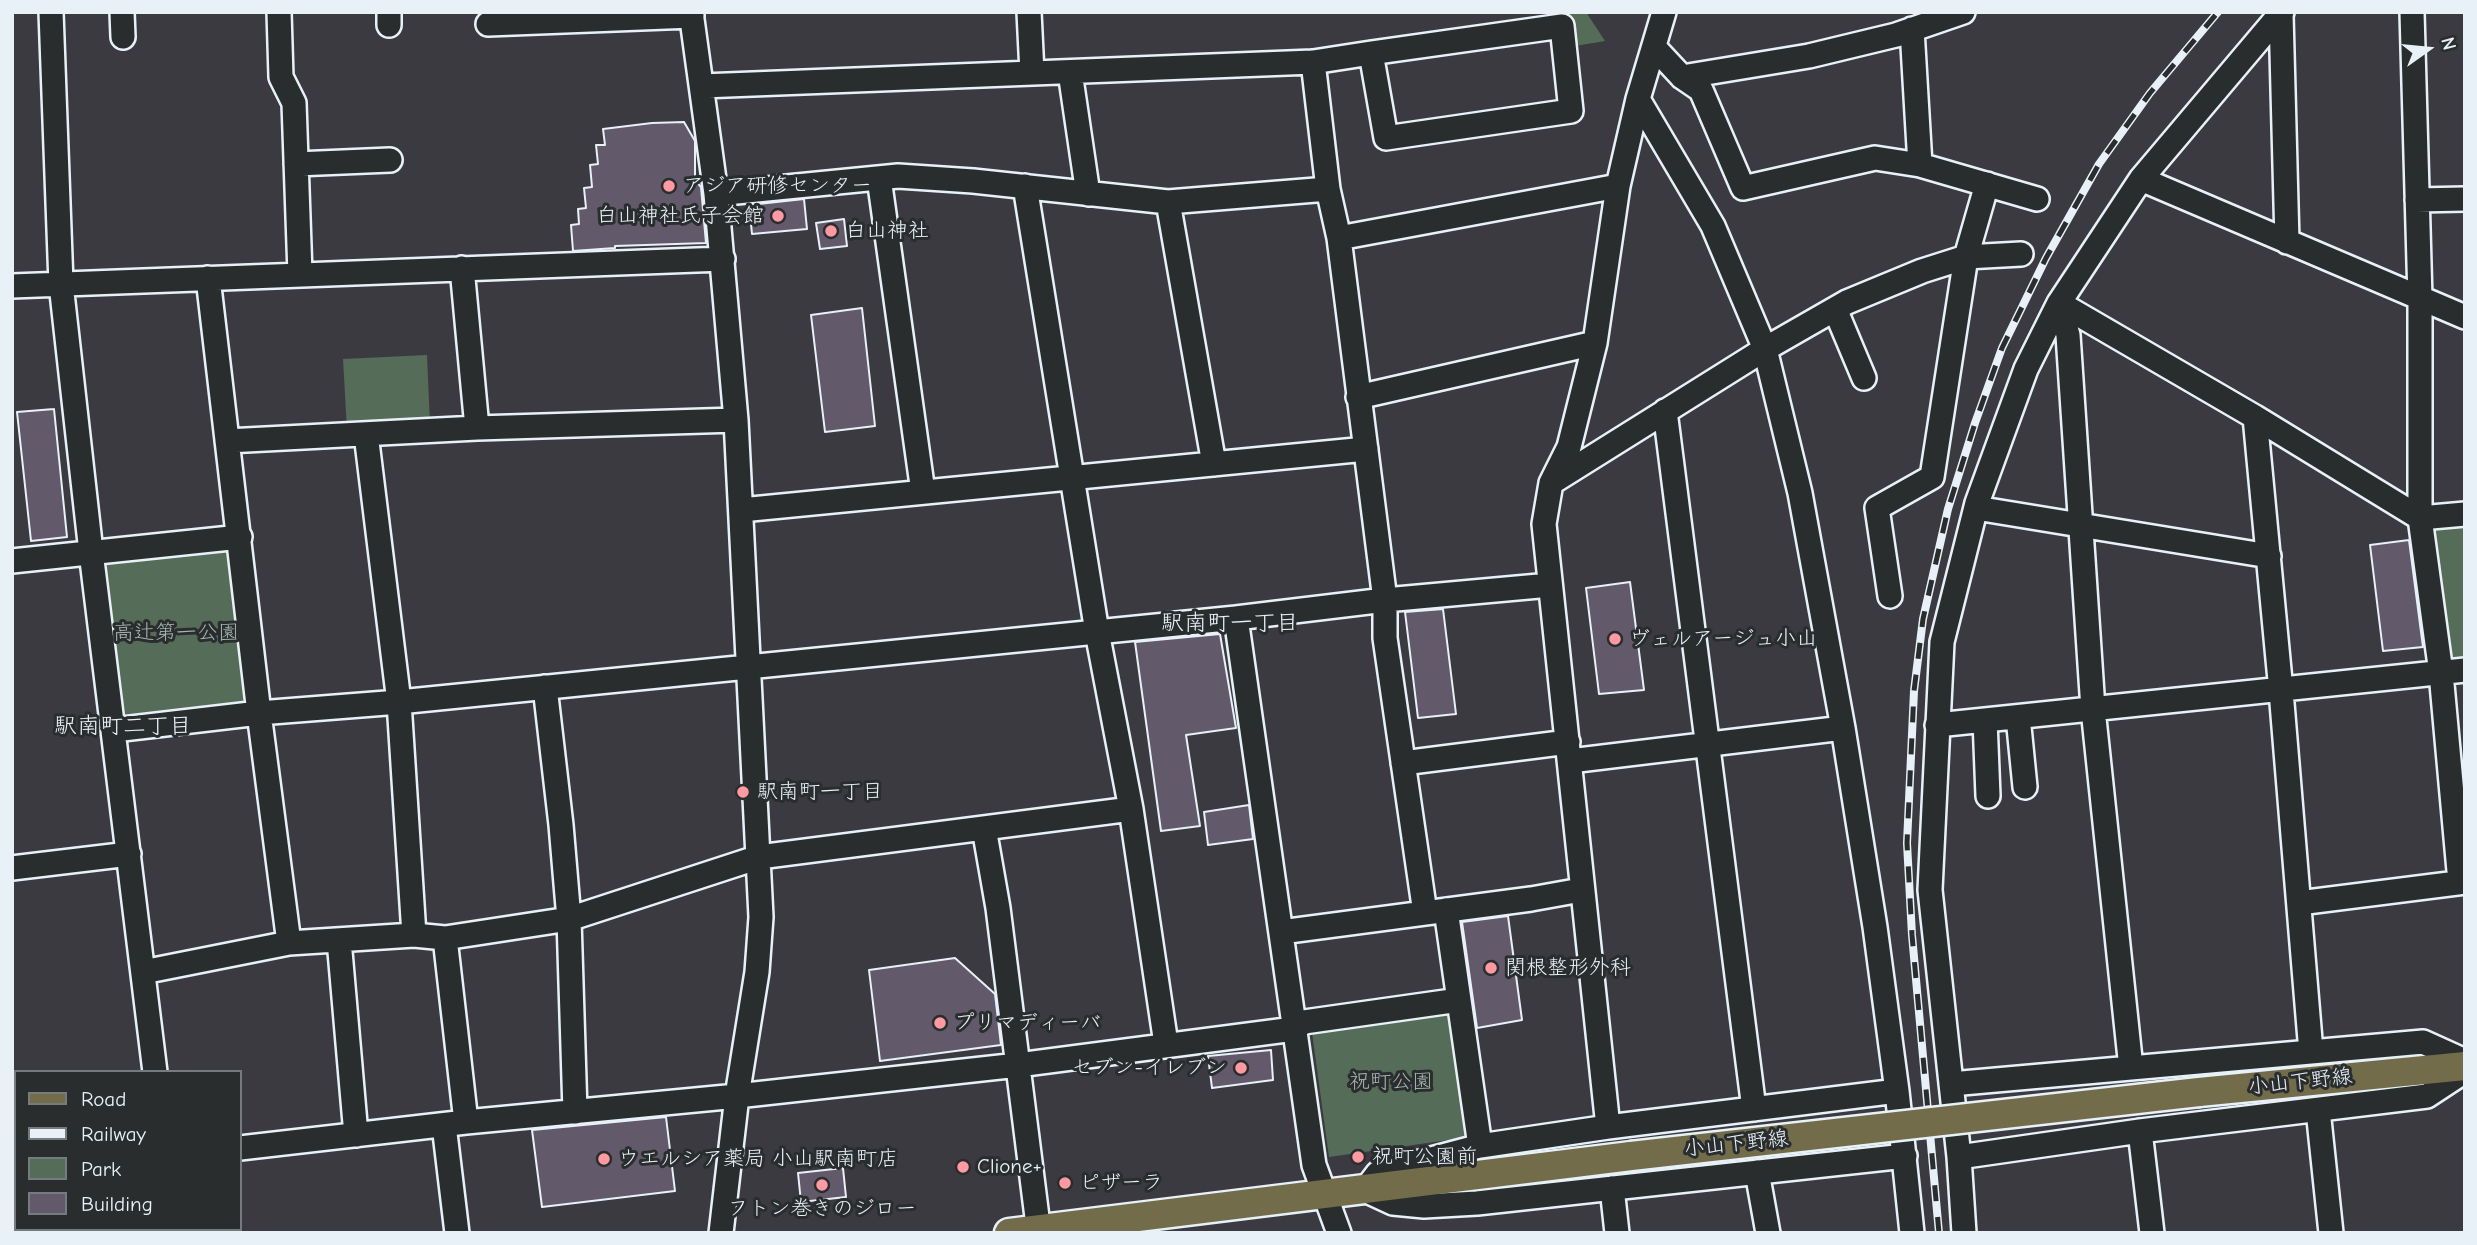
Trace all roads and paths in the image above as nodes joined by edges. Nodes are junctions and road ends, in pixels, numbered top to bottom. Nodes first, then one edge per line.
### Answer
1 (51, 12) edge
2 (122, 12) edge
3 (279, 12) edge
4 (1029, 12) edge
5 (1664, 12) edge
6 (1963, 12) edge
7 (2412, 12) edge
8 (2281, 13) edge
9 (691, 14) edge
10 (488, 24) dead end
11 (1912, 29) junction
12 (123, 37) dead end
13 (1654, 47) junction
14 (1371, 54) junction
15 (1313, 62) junction
16 (1070, 72) junction
17 (1032, 73) junction
18 (1682, 77) junction
19 (702, 86) junction
20 (1638, 99) junction
21 (390, 160) dead end
22 (296, 164) junction
23 (1920, 165) junction
24 (879, 178) junction
25 (2141, 179) junction
26 (1987, 184) junction
27 (1618, 186) junction
28 (1025, 187) junction
29 (1328, 189) junction
30 (716, 194) junction
31 (1088, 194) junction
32 (2037, 199) dead end
33 (2417, 200) junction
34 (2465, 200) edge
35 (1168, 202) junction
36 (1339, 237) junction
37 (2287, 242) junction
38 (2021, 254) dead end
39 (1966, 257) junction
40 (723, 259) junction
41 (462, 268) junction
42 (300, 275) junction
43 (208, 278) junction
44 (61, 284) junction
45 (12, 286) edge
46 (2420, 299) junction
47 (2059, 303) junction
48 (1835, 309) junction
49 (2465, 317) edge
50 (1594, 343) junction
51 (1765, 349) junction
52 (1864, 378) dead end
53 (1358, 397) junction
54 (1665, 411) junction
55 (2255, 417) junction
56 (736, 420) junction
57 (477, 428) junction
58 (366, 434) junction
59 (227, 441) junction
60 (1366, 449) junction
61 (1214, 464) junction
62 (1073, 477) junction
63 (1551, 482) junction
64 (923, 492) junction
65 (1976, 508) junction
66 (741, 510) junction
67 (2465, 514) edge
68 (2420, 518) junction
69 (2082, 526) junction
70 (240, 537) junction
71 (91, 552) junction
72 (2269, 556) junction
73 (12, 561) edge
74 (1550, 585) junction
75 (1890, 596) dead end
76 (1385, 600) junction
77 (1236, 618) junction
78 (1097, 632) junction
79 (747, 667) junction
80 (2465, 670) edge
81 (2441, 673) junction
82 (545, 687) junction
83 (2281, 691) junction
84 (399, 702) junction
85 (2093, 709) junction
86 (259, 713) junction
87 (2018, 717) junction
88 (1985, 720) junction
89 (1937, 725) junction
90 (1843, 728) junction
91 (114, 730) junction
92 (1707, 746) junction
93 (1569, 751) junction
94 (1403, 763) junction
95 (2025, 787) dead end
96 (1988, 796) dead end
97 (1131, 809) junction
98 (984, 828) junction
99 (129, 854) junction
100 (759, 857) junction
101 (12, 868) edge
102 (2463, 882) edge
103 (1581, 890) junction
104 (2299, 903) junction
105 (1435, 912) junction
106 (569, 919) junction
107 (1281, 932) junction
108 (414, 935) junction
109 (445, 938) junction
110 (339, 940) junction
111 (289, 943) junction
112 (143, 972) junction
113 (1459, 1000) junction
114 (1294, 1029) junction
115 (1166, 1044) junction
116 (2311, 1052) junction
117 (1018, 1065) junction
118 (2465, 1066) edge
119 (2130, 1068) junction
120 (155, 1070) edge
121 (1951, 1084) junction
122 (1897, 1091) junction
123 (737, 1097) junction
124 (1754, 1109) junction
125 (2318, 1110) junction
126 (575, 1112) junction
127 (455, 1123) junction
128 (1608, 1127) junction
129 (2140, 1131) junction
130 (356, 1135) junction
131 (1480, 1146) junction
132 (242, 1148) edge
133 (1905, 1156) junction
134 (1959, 1157) junction
135 (1757, 1172) junction
136 (1612, 1188) junction
137 (1365, 1190) junction
138 (1325, 1195) junction
139 (1039, 1231) edge
140 (457, 1233) edge
141 (721, 1233) edge
142 (1009, 1233) edge
143 (1339, 1233) edge
144 (1618, 1233) edge
145 (1768, 1233) edge
146 (1912, 1233) edge
147 (1964, 1233) edge
148 (2151, 1233) edge
149 (2331, 1233) edge

1 - 44 street
2 - 12 street
3 - 22 street
4 - 17 street
5 - 13 street
6 - 11 street
7 - 33 street
8 - 25 street
8 - 37 street
9 - 10 street
9 - 19 street
11 - 18 street
11 - 23 street
13 - 18 street
13 - 20 street
14 - 14 street
14 - 15 street
15 - 16 street
15 - 29 street
16 - 17 street
16 - 31 street
17 - 19 street
18 - 23 street
19 - 30 street
20 - 27 street
20 - 51 street
21 - 22 street
22 - 42 street
23 - 26 street
24 - 28 street
24 - 30 street
24 - 64 street
25 - 37 street
25 - 47 street
26 - 32 street
26 - 39 street
27 - 36 street
27 - 50 street
28 - 31 street
28 - 62 street
29 - 35 street
29 - 36 street
30 - 40 street
31 - 35 street
33 - 34 street
33 - 46 street
35 - 61 street
36 - 53 street
37 - 46 street
38 - 39 street
39 - 48 street
39 - 75 street
40 - 41 street
40 - 56 street
41 - 42 street
41 - 57 street
42 - 43 street
43 - 44 street
43 - 59 street
44 - 45 street
44 - 71 street
46 - 49 street
46 - 68 street
47 - 55 street
47 - 65 street
47 - 69 street
48 - 51 street
48 - 52 street
50 - 53 street
50 - 63 street
51 - 54 street
51 - 90 street
53 - 60 street
54 - 63 street
54 - 92 street
55 - 68 street
55 - 72 street
56 - 57 street
56 - 66 street
57 - 58 street
58 - 59 street
58 - 84 street
59 - 70 street
60 - 61 street
60 - 76 street
61 - 62 street
62 - 64 street
62 - 78 street
63 - 74 street
64 - 66 street
65 - 69 street
65 - 89 street
66 - 79 street
67 - 68 street
68 - 81 street
69 - 72 street
69 - 85 street
70 - 71 street
70 - 86 street
71 - 73 street
71 - 91 street
72 - 83 street
74 - 76 street
74 - 93 street
76 - 77 street
76 - 94 street
77 - 78 street
77 - 107 street
78 - 79 street
78 - 97 street
79 - 82 street
79 - 100 street
80 - 81 street
81 - 83 street
81 - 102 street
82 - 84 street
82 - 106 street
83 - 85 street
83 - 104 street
84 - 86 street
84 - 108 street
85 - 87 street
85 - 119 street
86 - 91 street
86 - 111 street
87 - 88 street
87 - 95 street
88 - 89 street
88 - 96 street
89 - 121 street
90 - 92 street
90 - 122 street
91 - 99 street
92 - 93 street
92 - 124 street
93 - 94 street
93 - 103 street
94 - 105 street
97 - 98 street
97 - 115 street
98 - 100 street
98 - 117 street
99 - 101 street
99 - 112 street
100 - 106 street
100 - 123 street
102 - 104 street
103 - 105 street
103 - 128 street
104 - 116 street
105 - 107 street
105 - 113 street
106 - 109 street
106 - 126 street
107 - 114 street
108 - 109 street
108 - 110 street
109 - 127 street
110 - 111 street
110 - 130 street
111 - 112 street
112 - 120 street
113 - 114 street
113 - 131 street
114 - 115 street
114 - 138 street
115 - 117 street
116 - 118 street
116 - 119 street
117 - 123 street
117 - 139 street
118 - 125 street
118 - 137 main road, 小山下野線, bridge
119 - 121 street
121 - 134 street
122 - 124 street
122 - 133 street
123 - 126 street
123 - 141 street
124 - 128 street
125 - 129 street
125 - 149 street
126 - 127 street
127 - 130 street
127 - 140 street
128 - 131 street
129 - 134 street
129 - 148 street
130 - 132 street
131 - 137 street
133 - 135 street
133 - 146 street
134 - 147 street
135 - 136 street
135 - 145 street
136 - 137 street
136 - 144 street
137 - 138 main road, 小山下野線
138 - 139 main road, 小山下野線
138 - 143 street
139 - 142 main road, 小山下野線

